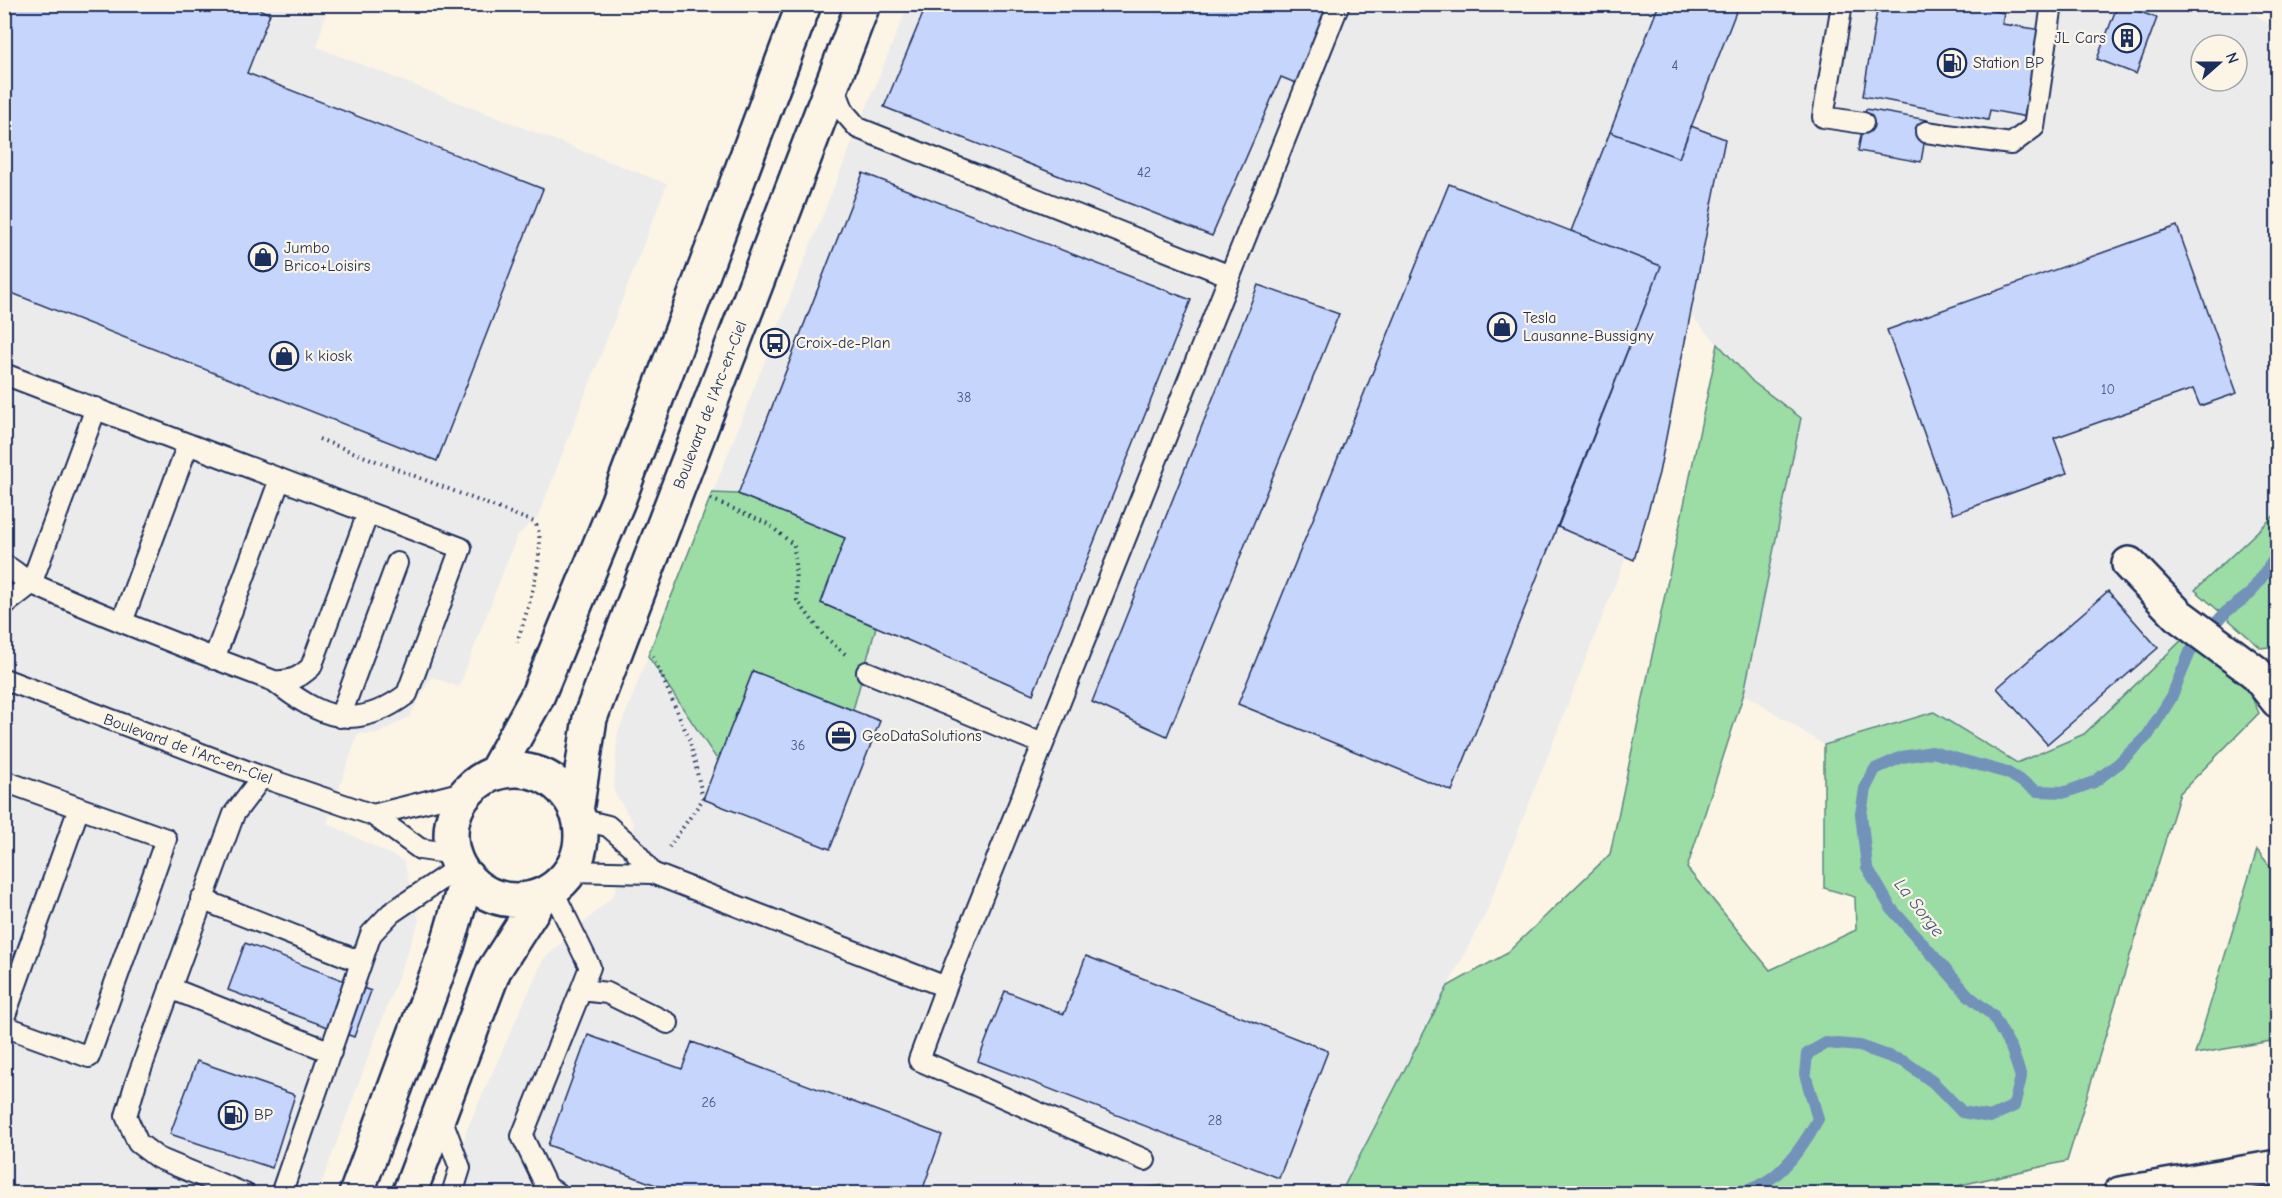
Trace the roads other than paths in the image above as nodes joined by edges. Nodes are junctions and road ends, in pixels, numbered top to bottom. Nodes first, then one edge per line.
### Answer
1 (804, 4) edge
2 (862, 4) edge
3 (1339, 4) edge
4 (1842, 4) edge
5 (2052, 4) edge
6 (833, 83) junction
7 (1863, 123) dead end
8 (1926, 132) dead end
9 (1230, 276) junction
10 (5, 374) edge
11 (96, 408) junction
12 (188, 444) junction
13 (280, 479) junction
14 (368, 513) junction
15 (397, 564) dead end
16 (2129, 564) dead end
17 (4, 565) edge
18 (31, 584) junction
19 (4, 605) edge
20 (122, 622) junction
21 (213, 659) junction
22 (867, 672) road end
23 (4, 679) edge
24 (274, 681) junction
25 (2277, 700) edge
26 (340, 717) junction
27 (1043, 744) junction
28 (495, 773) junction
29 (262, 777) junction
30 (4, 781) edge
31 (468, 791) junction
32 (79, 808) junction
33 (578, 815) junction
34 (373, 816) junction
35 (460, 866) junction
36 (652, 873) junction
37 (554, 885) junction
38 (201, 899) junction
39 (361, 962) junction
40 (946, 987) junction
41 (170, 988) junction
42 (581, 990) junction
43 (4, 1018) edge
44 (668, 1023) dead end
45 (4, 1026) edge
46 (331, 1052) junction
47 (439, 1110) junction
48 (1145, 1160) dead end
49 (2277, 1167) edge
50 (244, 1194) edge
51 (280, 1194) edge
52 (356, 1194) edge
53 (409, 1194) edge
54 (452, 1194) edge
55 (558, 1194) edge
56 (2120, 1194) edge

1 - 28 main road
2 - 6 main road, Boulevard de l'Arc-en-Ciel
3 - 9 lane
4 - 7 lane
5 - 8 lane
6 - 9 lane
6 - 33 main road, Boulevard de l'Arc-en-Ciel
9 - 27 lane
10 - 11 lane
11 - 12 lane
11 - 18 lane
12 - 13 lane
12 - 20 lane
13 - 14 lane
13 - 21 lane
14 - 24 lane
14 - 26 lane
15 - 26 lane
16 - 25 main road
17 - 18 lane
18 - 19 lane
18 - 20 lane
20 - 21 lane
21 - 24 lane
22 - 27 lane
23 - 29 lane, Boulevard de l'Arc-en-Ciel
24 - 26 lane
27 - 40 lane
28 - 31 main road
28 - 33 main road
29 - 34 lane, Boulevard de l'Arc-en-Ciel
29 - 38 lane
30 - 32 lane
31 - 34 lane
31 - 35 main road
32 - 43 lane
32 - 45 lane
33 - 36 lane
33 - 37 main road
34 - 35 lane, Boulevard de l'Arc-en-Ciel
35 - 37 main road
35 - 39 lane
35 - 52 main road
36 - 37 lane
36 - 40 lane
37 - 42 lane
37 - 47 main road
38 - 39 lane
38 - 41 lane
39 - 46 lane
40 - 48 lane
41 - 46 lane
41 - 50 lane
42 - 44 lane
42 - 55 lane
46 - 51 lane
47 - 53 main road
47 - 54 lane
49 - 56 main road

